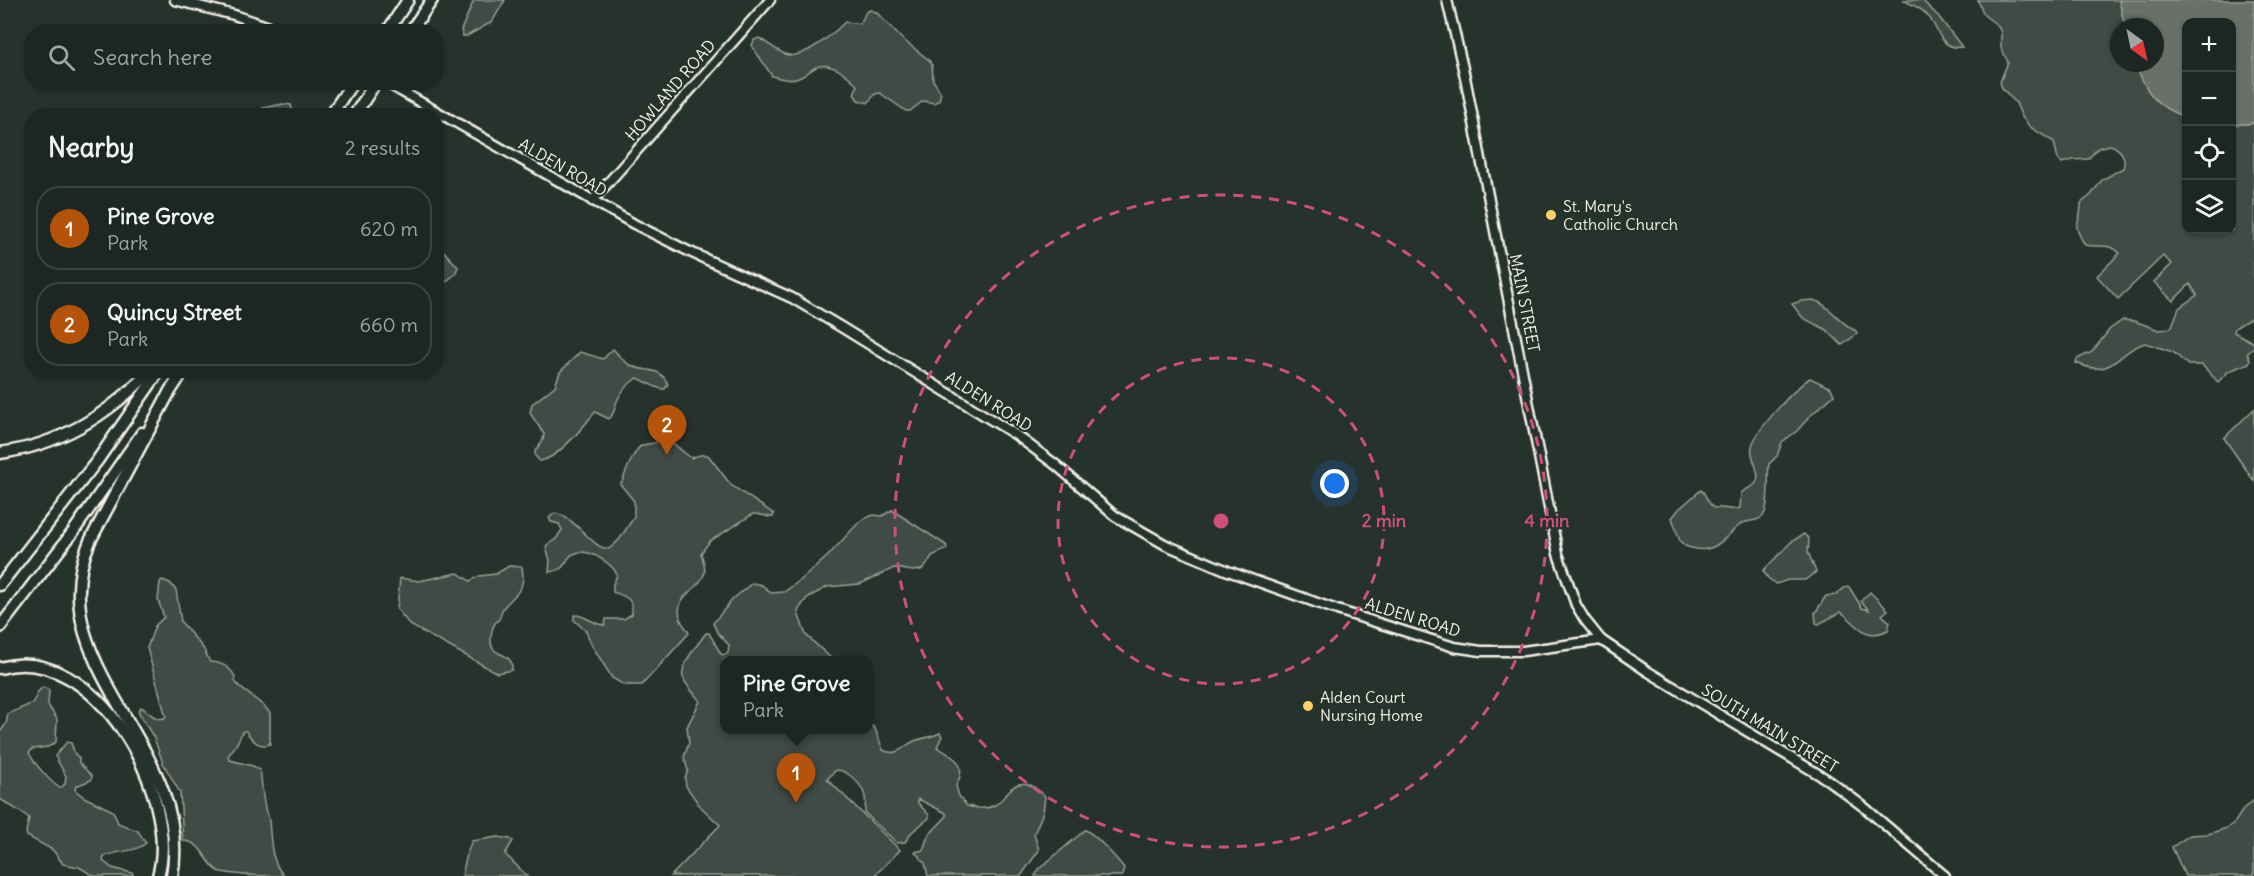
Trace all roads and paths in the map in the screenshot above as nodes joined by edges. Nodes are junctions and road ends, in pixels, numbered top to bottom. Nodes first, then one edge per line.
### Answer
1 (175, 0) edge
2 (408, 0) edge
3 (432, 0) edge
4 (770, 0) edge
5 (1447, 0) edge
6 (260, 24) edge
7 (392, 24) edge
8 (416, 24) edge
9 (347, 90) edge
10 (371, 90) edge
11 (398, 90) edge
12 (335, 108) edge
13 (359, 108) edge
14 (429, 108) edge
15 (444, 116) edge
16 (592, 201) junction
17 (143, 378) edge
18 (154, 378) edge
19 (179, 378) edge
20 (171, 389) junction
21 (0, 453) edge
22 (0, 585) edge
23 (1579, 610) joint
24 (0, 627) edge
25 (1601, 640) junction
26 (0, 668) edge
27 (158, 876) edge
28 (172, 876) edge
29 (1945, 876) edge

1 - 6 main road
2 - 7 highway
3 - 8 highway
4 - 16 main road, HOWLAND ROAD
5 - 23 main road, MAIN STREET
9 - 12 highway
10 - 13 highway
11 - 14 main road, ALDEN ROAD
15 - 16 main road, ALDEN ROAD
16 - 25 main road, ALDEN ROAD
17 - 21 highway
18 - 22 highway
19 - 20 highway
20 - 24 highway
20 - 28 highway
23 - 25 main road, SOUTH MAIN STREET
25 - 29 main road, SOUTH MAIN STREET
26 - 27 highway

